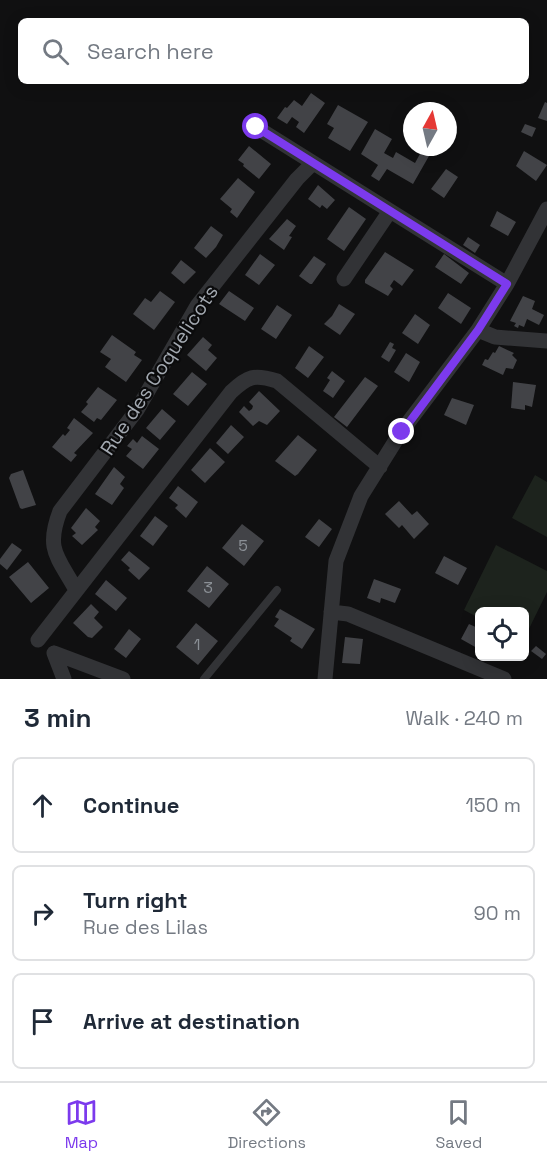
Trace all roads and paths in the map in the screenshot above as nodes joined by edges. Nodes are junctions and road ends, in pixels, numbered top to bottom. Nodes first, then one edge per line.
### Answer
1 (256, 127) dead end
2 (313, 163) junction
3 (547, 209) edge
4 (390, 211) junction
5 (344, 279) dead end
6 (507, 284) junction
7 (478, 330) junction
8 (547, 341) edge
9 (380, 467) junction
10 (76, 590) junction
11 (277, 590) dead end
12 (331, 612) junction
13 (38, 640) dead end
14 (64, 679) edge
15 (123, 679) edge
16 (204, 679) edge
17 (325, 679) edge
18 (504, 679) edge

1 - 2 street
2 - 4 street
2 - 10 street, Rue des Coquelicots
3 - 6 street
4 - 5 street
4 - 6 street
6 - 7 street
7 - 8 street
7 - 9 street
9 - 10 street
9 - 12 street
10 - 13 street
11 - 16 lane
12 - 17 street
12 - 18 street
14 - 15 street

